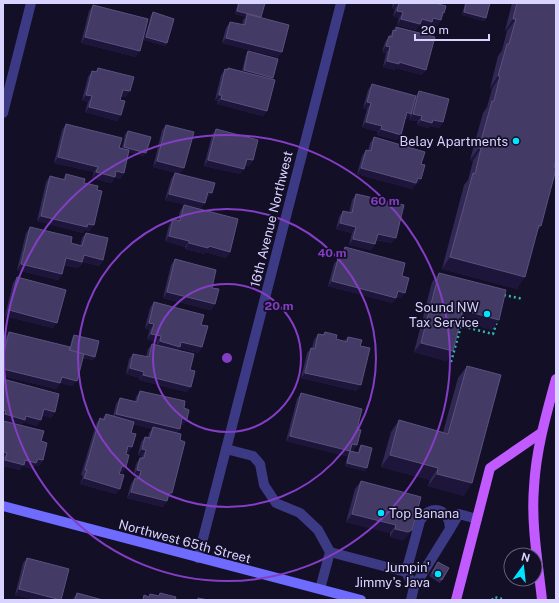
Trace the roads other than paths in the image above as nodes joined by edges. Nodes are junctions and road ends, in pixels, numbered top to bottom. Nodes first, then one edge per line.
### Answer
1 (31, 3) edge
2 (341, 3) edge
3 (3, 113) edge
4 (556, 379) edge
5 (541, 433) junction
6 (226, 449) junction
7 (3, 506) edge
8 (477, 519) junction
9 (450, 529) junction
10 (330, 552) junction
11 (198, 558) junction
12 (406, 572) junction
13 (414, 587) junction
14 (320, 589) junction
15 (361, 600) edge
16 (411, 600) edge
17 (456, 600) edge
18 (542, 600) edge

1 - 3 street
2 - 6 street, 16th Avenue Northwest
4 - 5 main road
5 - 8 main road
5 - 18 main road
6 - 10 street
6 - 11 street, 16th Avenue Northwest
7 - 11 street, Northwest 65th Street
8 - 9 street
8 - 17 main road
9 - 12 street
9 - 13 street
10 - 12 street
10 - 14 street
11 - 14 street, Northwest 65th Street
12 - 13 street
13 - 16 street
14 - 15 street, Northwest 65th Street

